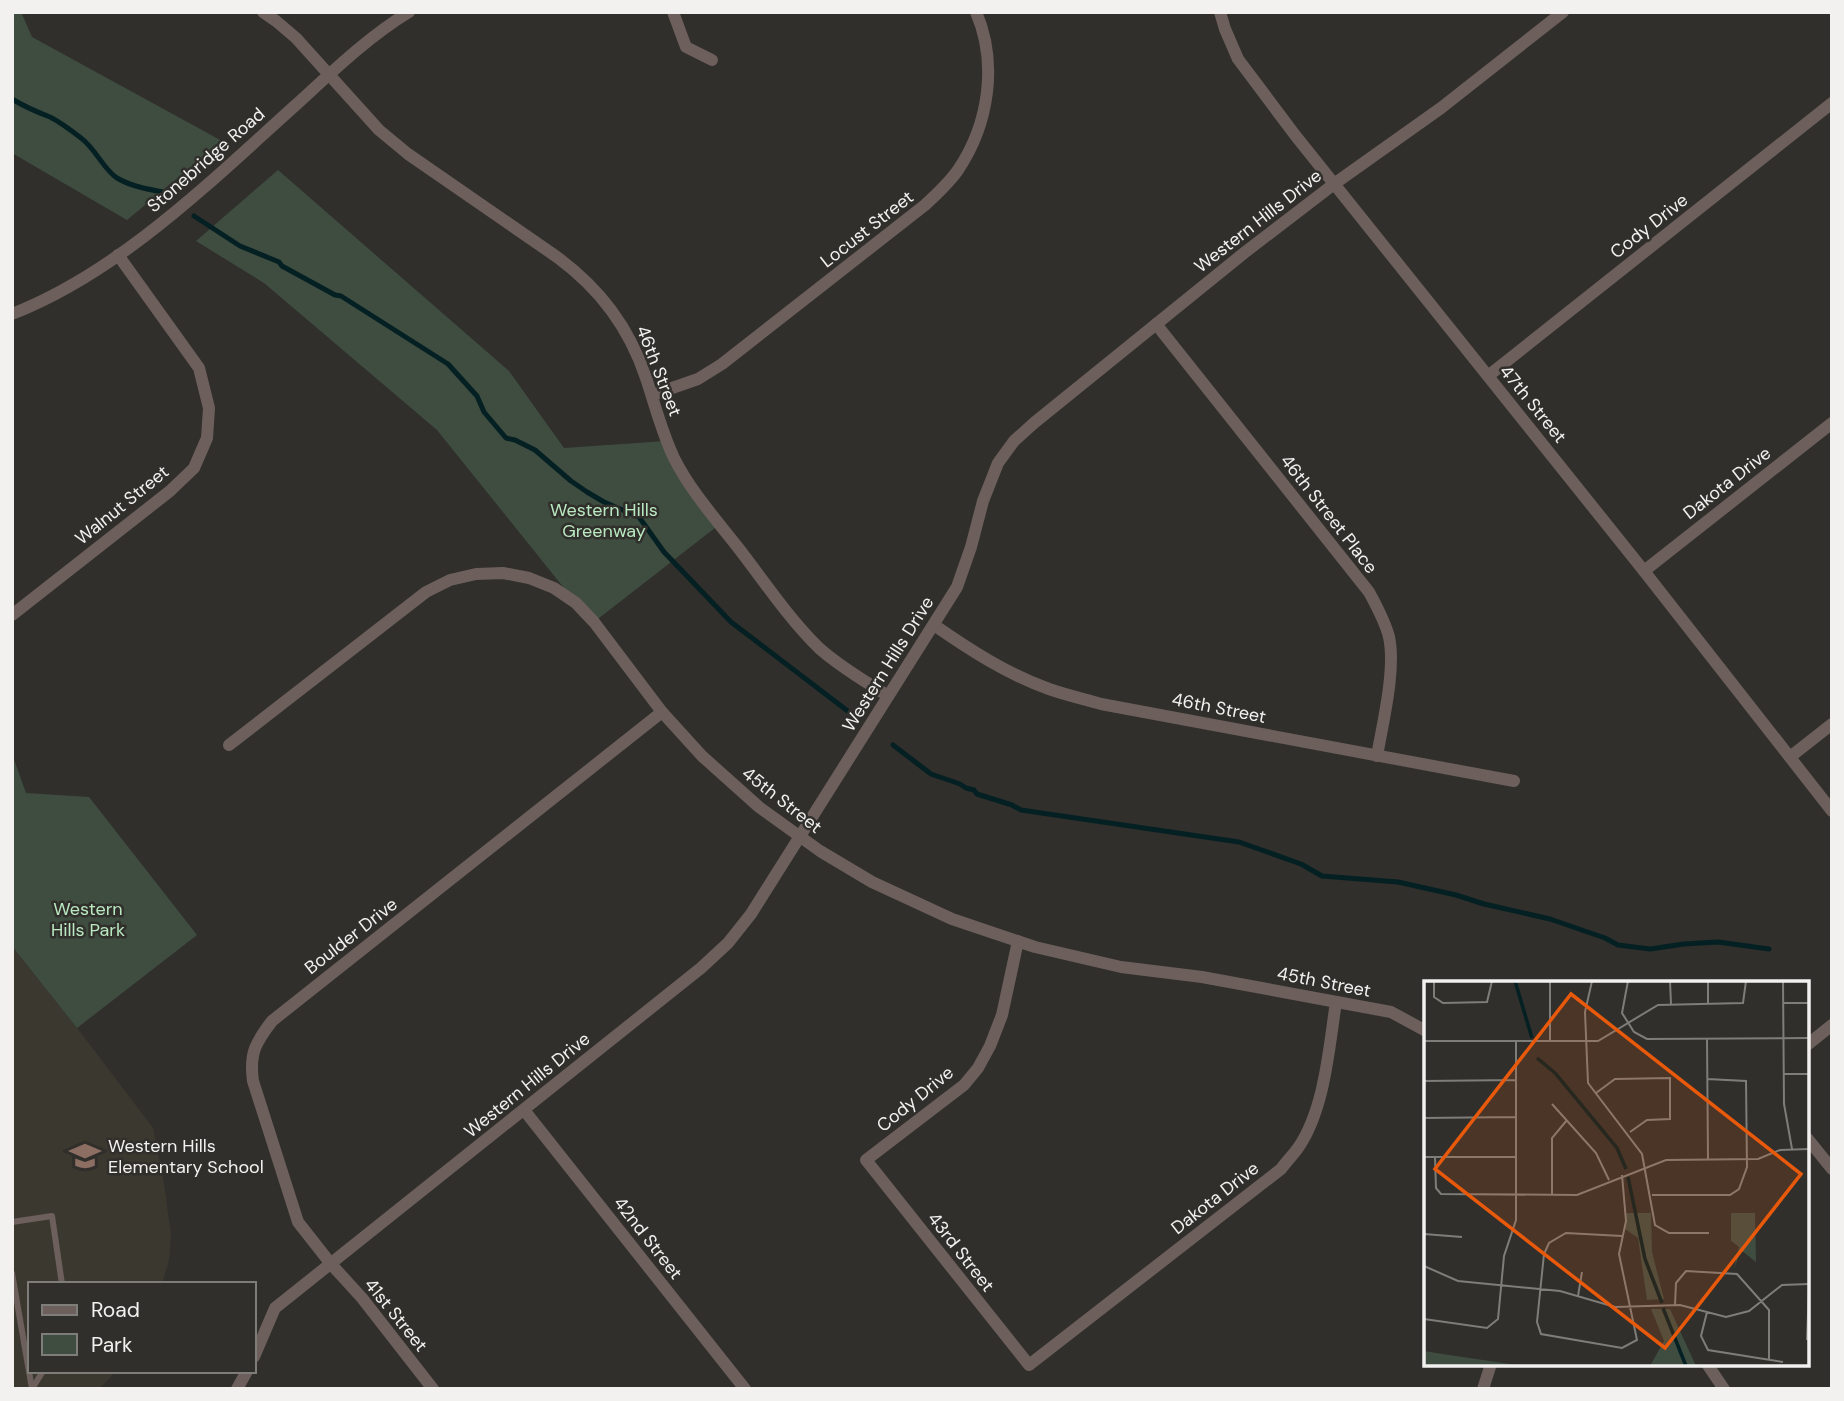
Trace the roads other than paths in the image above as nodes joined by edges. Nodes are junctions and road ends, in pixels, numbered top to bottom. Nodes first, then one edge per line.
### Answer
1 (263, 12) edge
2 (409, 12) edge
3 (673, 12) edge
4 (976, 12) edge
5 (1220, 12) edge
6 (1563, 12) edge
7 (712, 60) dead end
8 (329, 75) junction
9 (1832, 103) edge
10 (1334, 184) junction
11 (118, 255) junction
12 (12, 314) edge
13 (1156, 324) junction
14 (1488, 376) junction
15 (652, 396) junction
16 (1832, 423) edge
17 (1644, 571) junction
18 (12, 615) edge
19 (934, 625) junction
20 (888, 696) junction
21 (662, 712) junction
22 (1832, 724) edge
23 (229, 745) dead end
24 (1377, 756) junction
25 (1790, 757) junction
26 (1514, 781) dead end
27 (1832, 811) edge
28 (800, 837) junction
29 (1018, 941) junction
30 (1336, 1002) junction
31 (1832, 1025) edge
32 (1424, 1030) edge
33 (1809, 1043) edge
34 (524, 1110) junction
35 (1809, 1140) edge
36 (866, 1160) joint
37 (1832, 1169) edge
38 (12, 1222) edge
39 (331, 1264) junction
40 (12, 1273) edge
41 (62, 1282) edge
42 (256, 1352) edge
43 (1029, 1365) joint
44 (28, 1366) edge
45 (1490, 1366) edge
46 (1708, 1366) edge
47 (42, 1373) edge
48 (246, 1373) edge
49 (32, 1389) edge
50 (237, 1389) edge
51 (433, 1389) edge
52 (745, 1389) edge
53 (1483, 1389) edge
54 (1724, 1389) edge

1 - 8 street, 46th Street
2 - 8 street, Stonebridge Road
3 - 7 street
4 - 15 street, Locust Street
5 - 10 street, 47th Street
6 - 10 street, Western Hills Drive
8 - 11 street, Stonebridge Road
8 - 15 street, 46th Street
9 - 14 street, Cody Drive
10 - 13 street, Western Hills Drive
10 - 14 street, 47th Street
11 - 12 street, Stonebridge Road
11 - 18 street, Walnut Street
13 - 19 street, Western Hills Drive
13 - 24 street, 46th Street Place
14 - 17 street, 47th Street
15 - 20 street, 46th Street
16 - 17 street, Dakota Drive
17 - 25 street, 47th Street
19 - 20 street, Western Hills Drive
19 - 24 street, 46th Street
20 - 28 street, Western Hills Drive
21 - 23 street, 45th Street
21 - 28 street, 45th Street
21 - 39 street, Boulder Drive
22 - 25 street
24 - 26 street, 46th Street
25 - 27 street, 47th Street
28 - 29 street, 45th Street
28 - 34 street, Western Hills Drive
29 - 30 street, 45th Street
29 - 36 street, Cody Drive
30 - 32 street, 45th Street
30 - 43 street, Dakota Drive
31 - 33 street
34 - 39 street, Western Hills Drive
34 - 52 street, 42nd Street
35 - 37 street
36 - 43 street, 43rd Street
38 - 41 lane
39 - 42 street, Western Hills Drive
39 - 51 street, 41st Street
40 - 44 lane
45 - 53 street
46 - 54 street
47 - 49 lane
48 - 50 street

